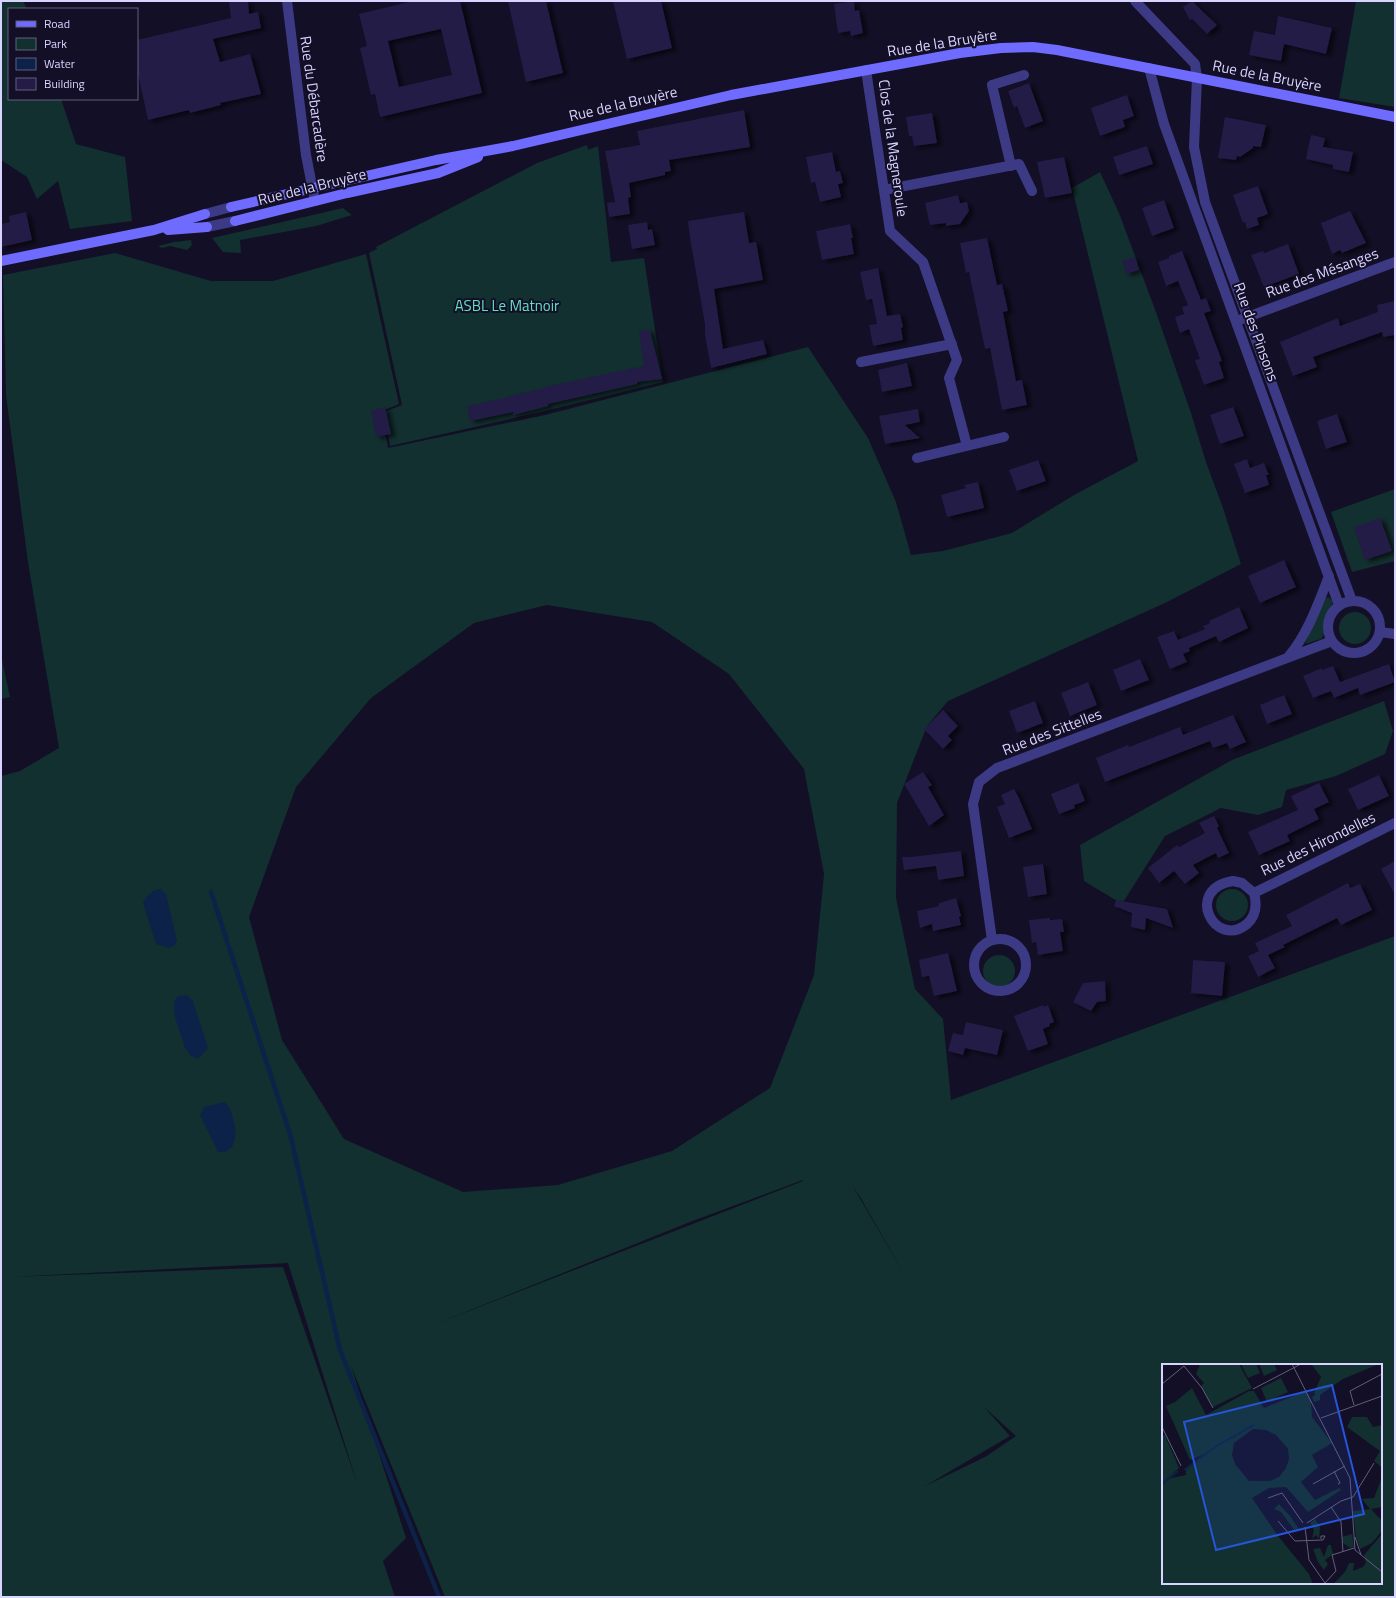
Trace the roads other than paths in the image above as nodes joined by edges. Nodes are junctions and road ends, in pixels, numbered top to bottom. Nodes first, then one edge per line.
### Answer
1 (287, 1) edge
2 (1135, 1) edge
3 (1149, 68) junction
4 (866, 70) junction
5 (1024, 75) dead end
6 (1197, 78) junction
7 (1395, 116) edge
8 (496, 149) junction
9 (1011, 166) junction
10 (312, 189) junction
11 (884, 190) junction
12 (1032, 191) dead end
13 (314, 201) junction
14 (154, 230) junction
15 (1, 261) edge
16 (1395, 262) edge
17 (1247, 316) junction
18 (1236, 321) junction
19 (952, 344) junction
20 (861, 362) dead end
21 (1004, 438) dead end
22 (967, 446) junction
23 (917, 458) dead end
24 (1329, 576) junction
25 (1352, 601) junction
26 (1339, 605) junction
27 (1380, 632) junction
28 (1395, 634) edge
29 (1332, 641) junction
30 (1288, 658) junction
31 (1395, 823) edge
32 (1254, 893) junction
33 (992, 940) junction

1 - 10 street, Rue du Débarcadère
2 - 6 street
3 - 4 street, Rue de la Bruyère
3 - 6 street, Rue de la Bruyère
3 - 18 street, Rue des Pinsons
4 - 8 street, Rue de la Bruyère
4 - 11 street, Clos de la Magneroule
5 - 9 street
6 - 7 street, Rue de la Bruyère
6 - 17 street, Rue des Pinsons
8 - 10 street, Rue de la Bruyère
8 - 13 street, Rue de la Bruyère
9 - 11 street
9 - 12 street
10 - 13 street, Rue du Débarcadère
10 - 14 street, Rue de la Bruyère
11 - 19 street, Clos de la Magneroule
13 - 14 street, Rue de la Bruyère
14 - 15 street, Rue de la Bruyère
16 - 17 street, Rue des Mésanges
17 - 18 street, Rue des Mésanges
17 - 25 street, Rue des Pinsons
18 - 24 street, Rue des Pinsons
19 - 20 street
19 - 22 street, Clos de la Magneroule
21 - 22 street
22 - 23 street
24 - 26 street, Rue des Pinsons
24 - 30 street, Rue des Sittelles
25 - 26 street
25 - 27 street
26 - 29 street
27 - 28 street
27 - 29 street
29 - 30 street, Rue des Sittelles
30 - 33 street, Rue des Sittelles
31 - 32 street, Rue des Hirondelles
32 - 32 street
33 - 33 street

